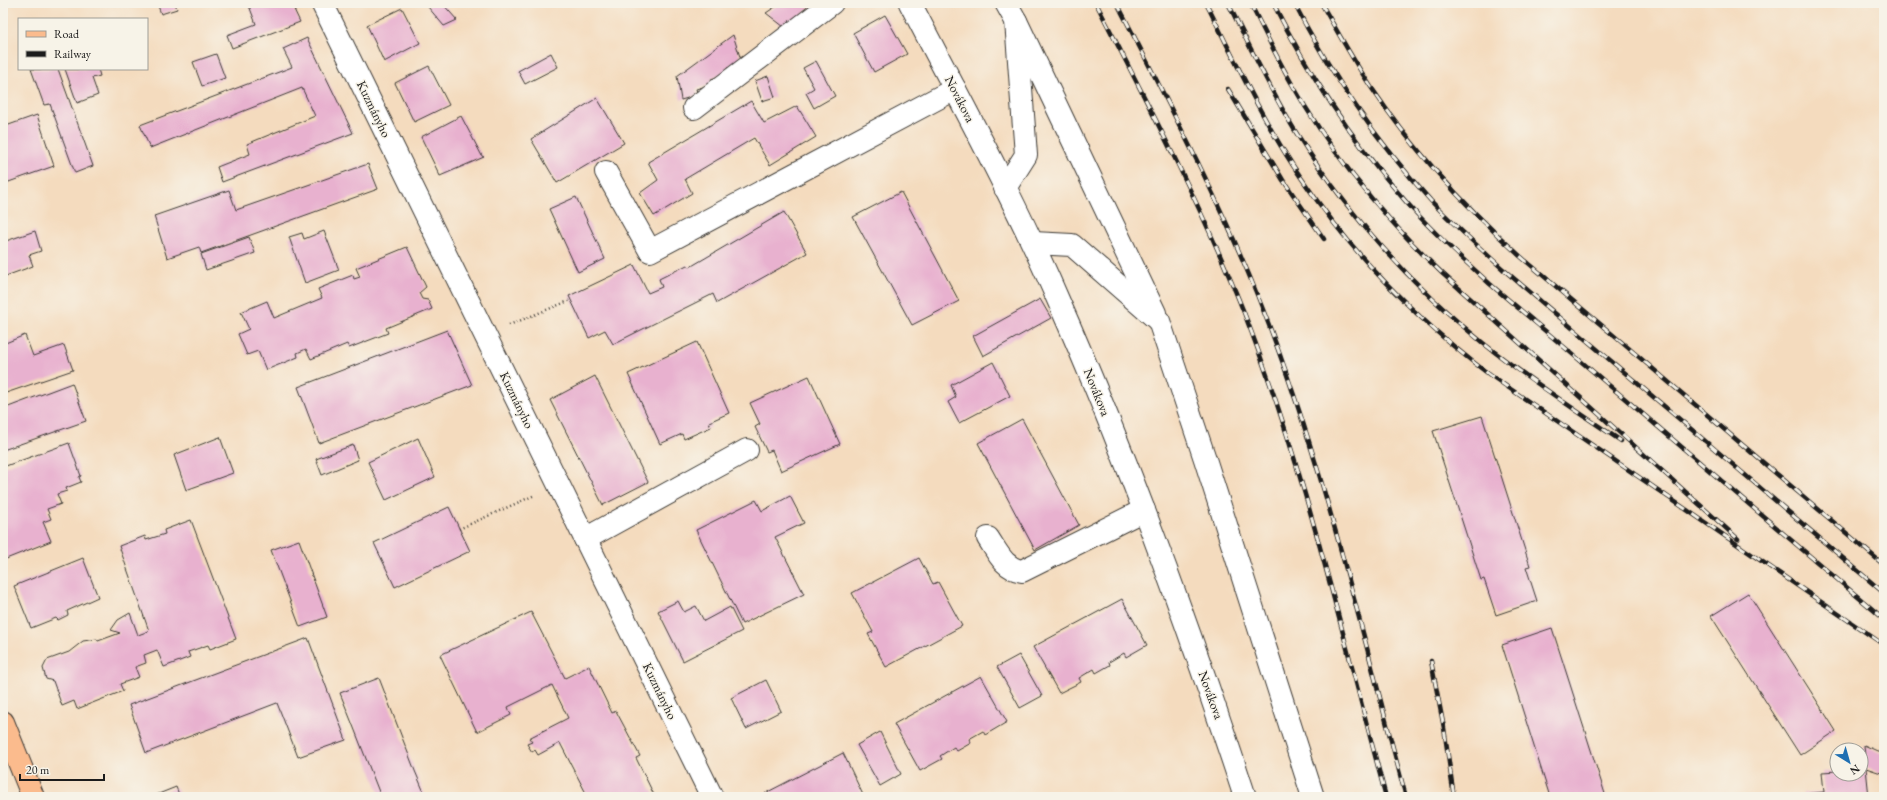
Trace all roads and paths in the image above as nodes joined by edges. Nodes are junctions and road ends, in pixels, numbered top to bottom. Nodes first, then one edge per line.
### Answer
1 (322, 3) edge
2 (832, 3) edge
3 (910, 3) edge
4 (1011, 12) edge
5 (955, 90) junction
6 (694, 108) dead end
7 (606, 172) dead end
8 (1005, 188) junction
9 (1032, 243) junction
10 (571, 300) dead end
11 (1159, 321) junction
12 (509, 325) dead end
13 (747, 450) dead end
14 (536, 495) dead end
15 (1144, 510) junction
16 (460, 529) dead end
17 (988, 538) dead end
18 (585, 539) junction
19 (3, 722) edge
20 (33, 797) edge
21 (712, 797) edge
22 (1245, 797) edge
23 (1313, 797) edge

1 - 18 street, Kuzmányho
2 - 6 street
3 - 5 street, Novákova
4 - 8 street
4 - 11 street
5 - 7 street
5 - 8 street, Novákova
8 - 9 street, Novákova
9 - 11 street
9 - 15 street, Novákova
10 - 12 path
11 - 23 street
13 - 18 street
14 - 16 path
15 - 17 street
15 - 22 street, Novákova
18 - 21 street, Kuzmányho
19 - 20 main road

